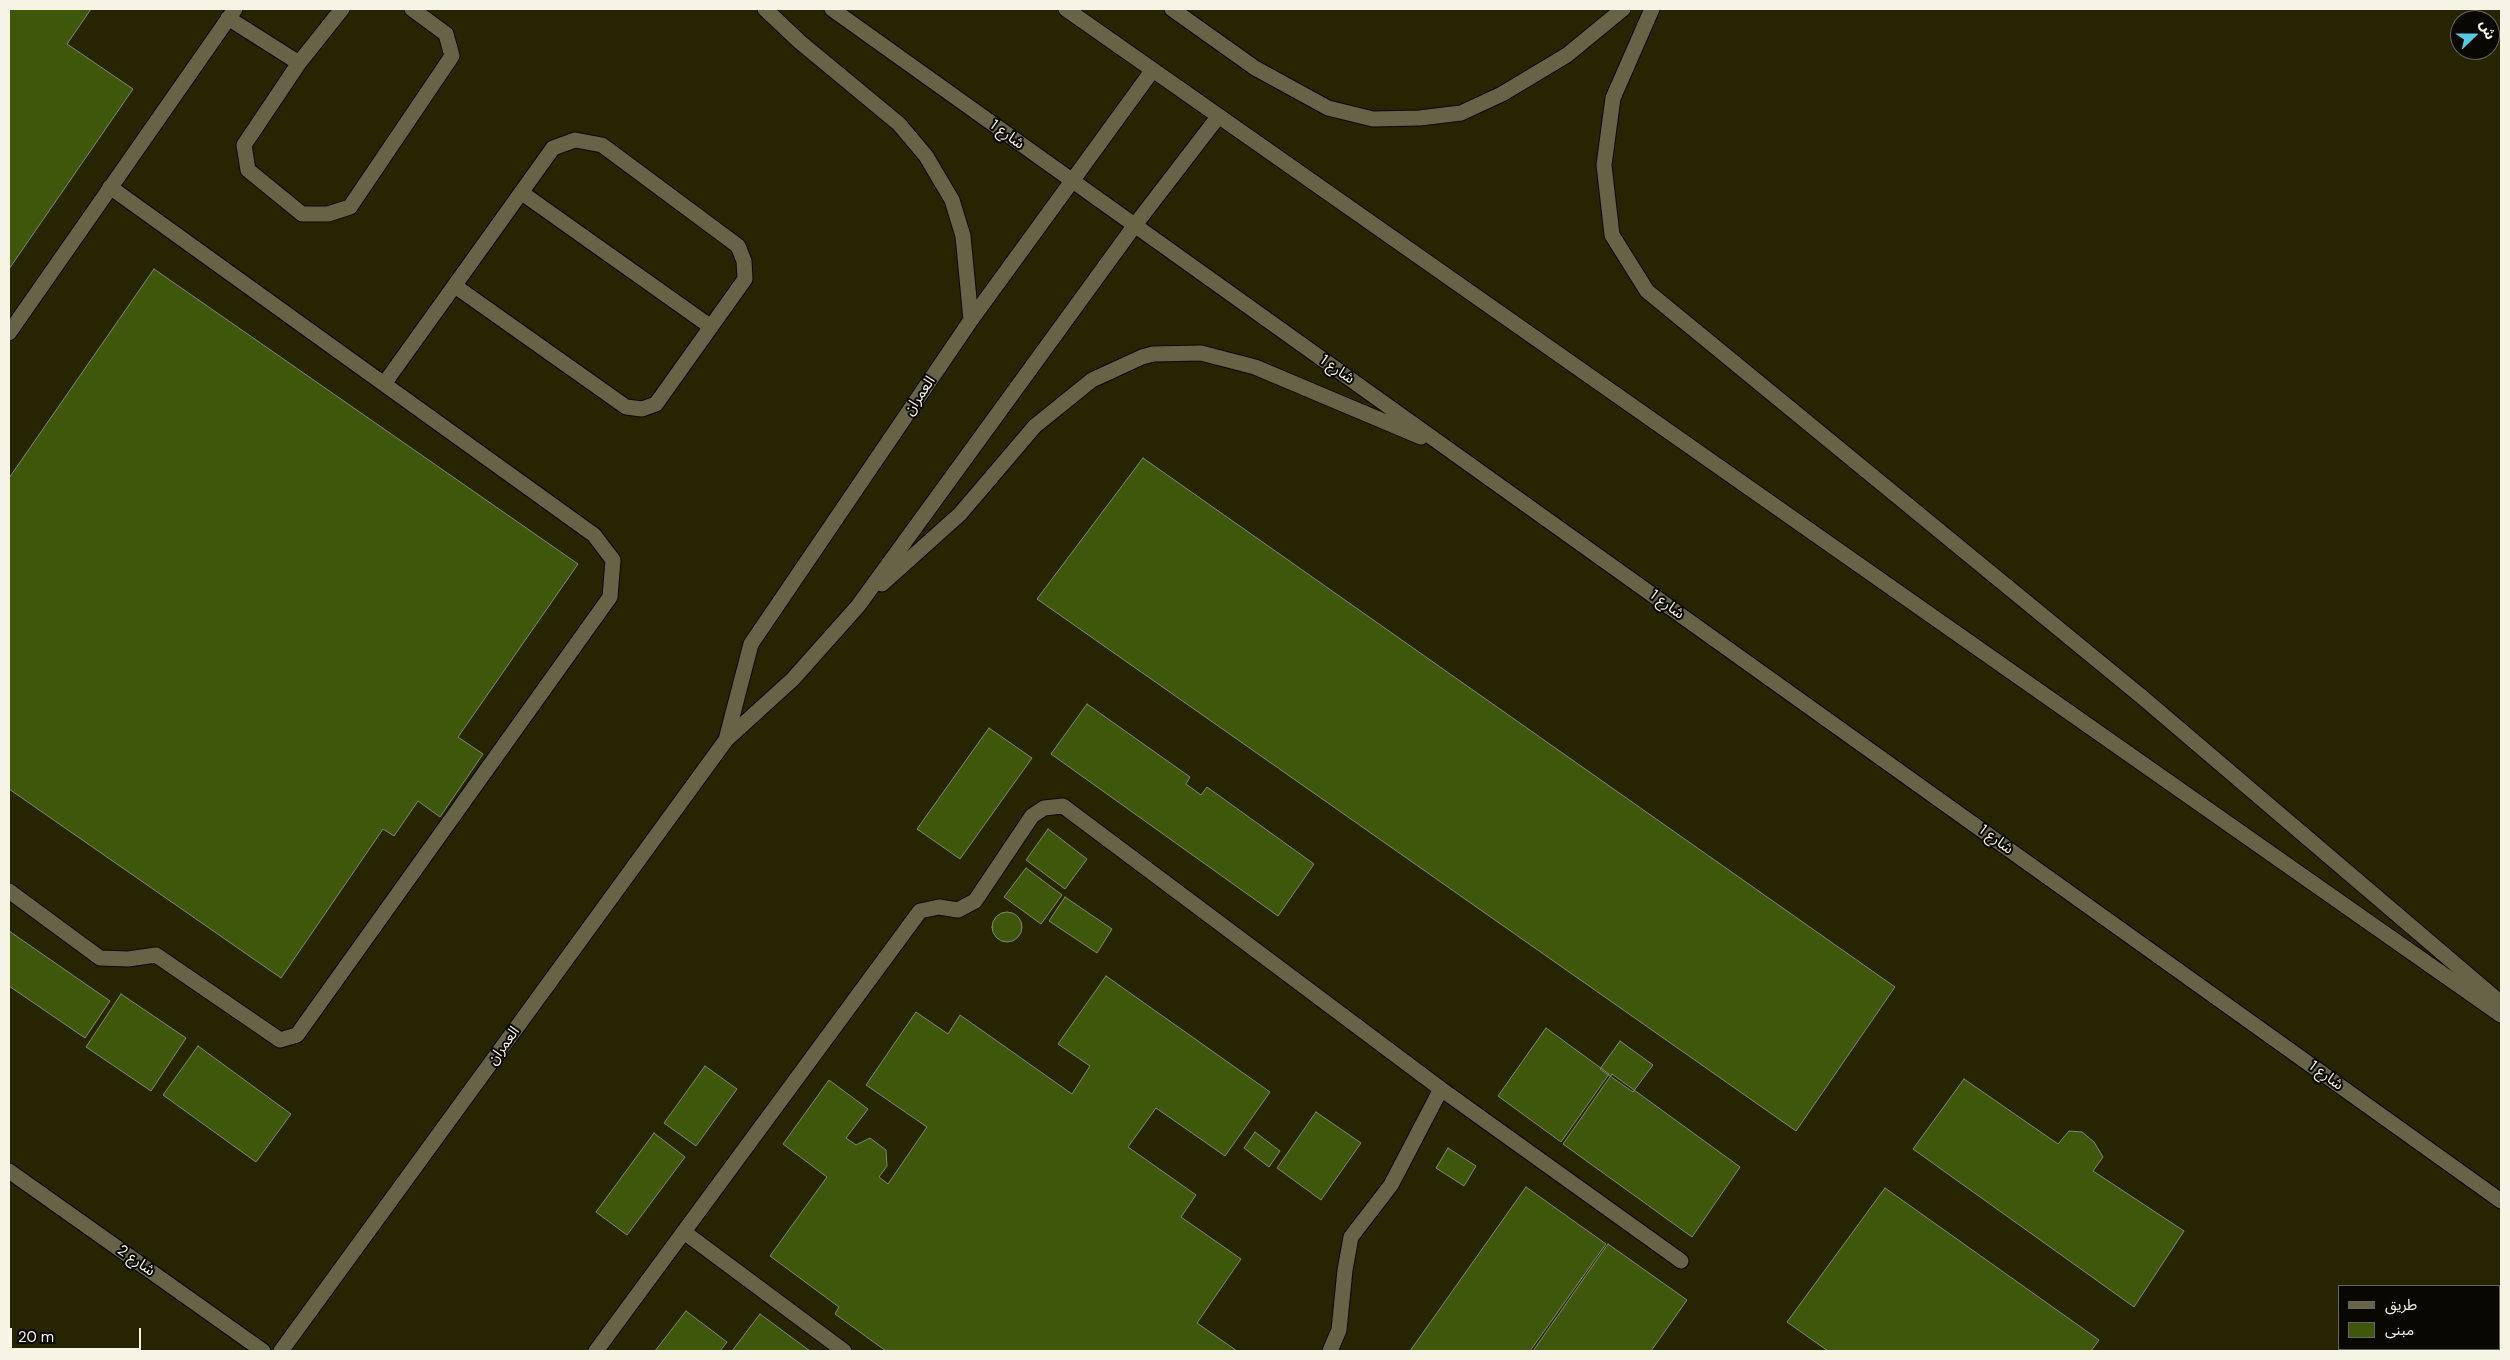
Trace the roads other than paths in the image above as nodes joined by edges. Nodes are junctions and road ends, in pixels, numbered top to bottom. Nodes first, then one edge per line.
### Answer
1 (342, 9) edge
2 (412, 9) edge
3 (765, 9) edge
4 (832, 9) edge
5 (1066, 9) edge
6 (1172, 9) edge
7 (1624, 9) edge
8 (1652, 9) edge
9 (232, 13) edge
10 (299, 63) junction
11 (1152, 71) junction
12 (1218, 117) junction
13 (1072, 181) junction
14 (110, 187) junction
15 (522, 193) junction
16 (1136, 224) junction
17 (455, 286) junction
18 (971, 320) junction
19 (711, 328) junction
20 (9, 333) edge
21 (384, 384) junction
22 (1449, 449) junction
23 (858, 606) junction
24 (726, 740) junction
25 (9, 891) edge
26 (2501, 1003) edge
27 (2501, 1014) edge
28 (1441, 1089) junction
29 (9, 1172) edge
30 (2501, 1201) edge
31 (684, 1232) junction
32 (1681, 1261) dead end
33 (263, 1351) edge
34 (282, 1351) edge
35 (596, 1351) edge
36 (844, 1351) edge
37 (1330, 1351) edge

1 - 10 street
2 - 10 street
3 - 18 street
4 - 13 street, شارع 1
5 - 11 street
6 - 7 street
8 - 26 street
9 - 10 street
9 - 14 street
11 - 12 street
11 - 13 street, العمران
12 - 16 street, العمران
12 - 27 street
13 - 16 street, شارع 1
13 - 18 street, العمران
14 - 20 street
14 - 21 street
15 - 17 street
15 - 19 street
15 - 19 street
16 - 22 street, شارع 1
16 - 23 street, العمران
17 - 19 street
17 - 21 street
18 - 24 street, العمران
21 - 25 street
22 - 23 street
22 - 30 street, شارع 1
23 - 24 street, العمران
24 - 34 street, العمران
28 - 31 street
28 - 32 street
28 - 37 street
29 - 33 street, شارع 2
31 - 35 street
31 - 36 street

